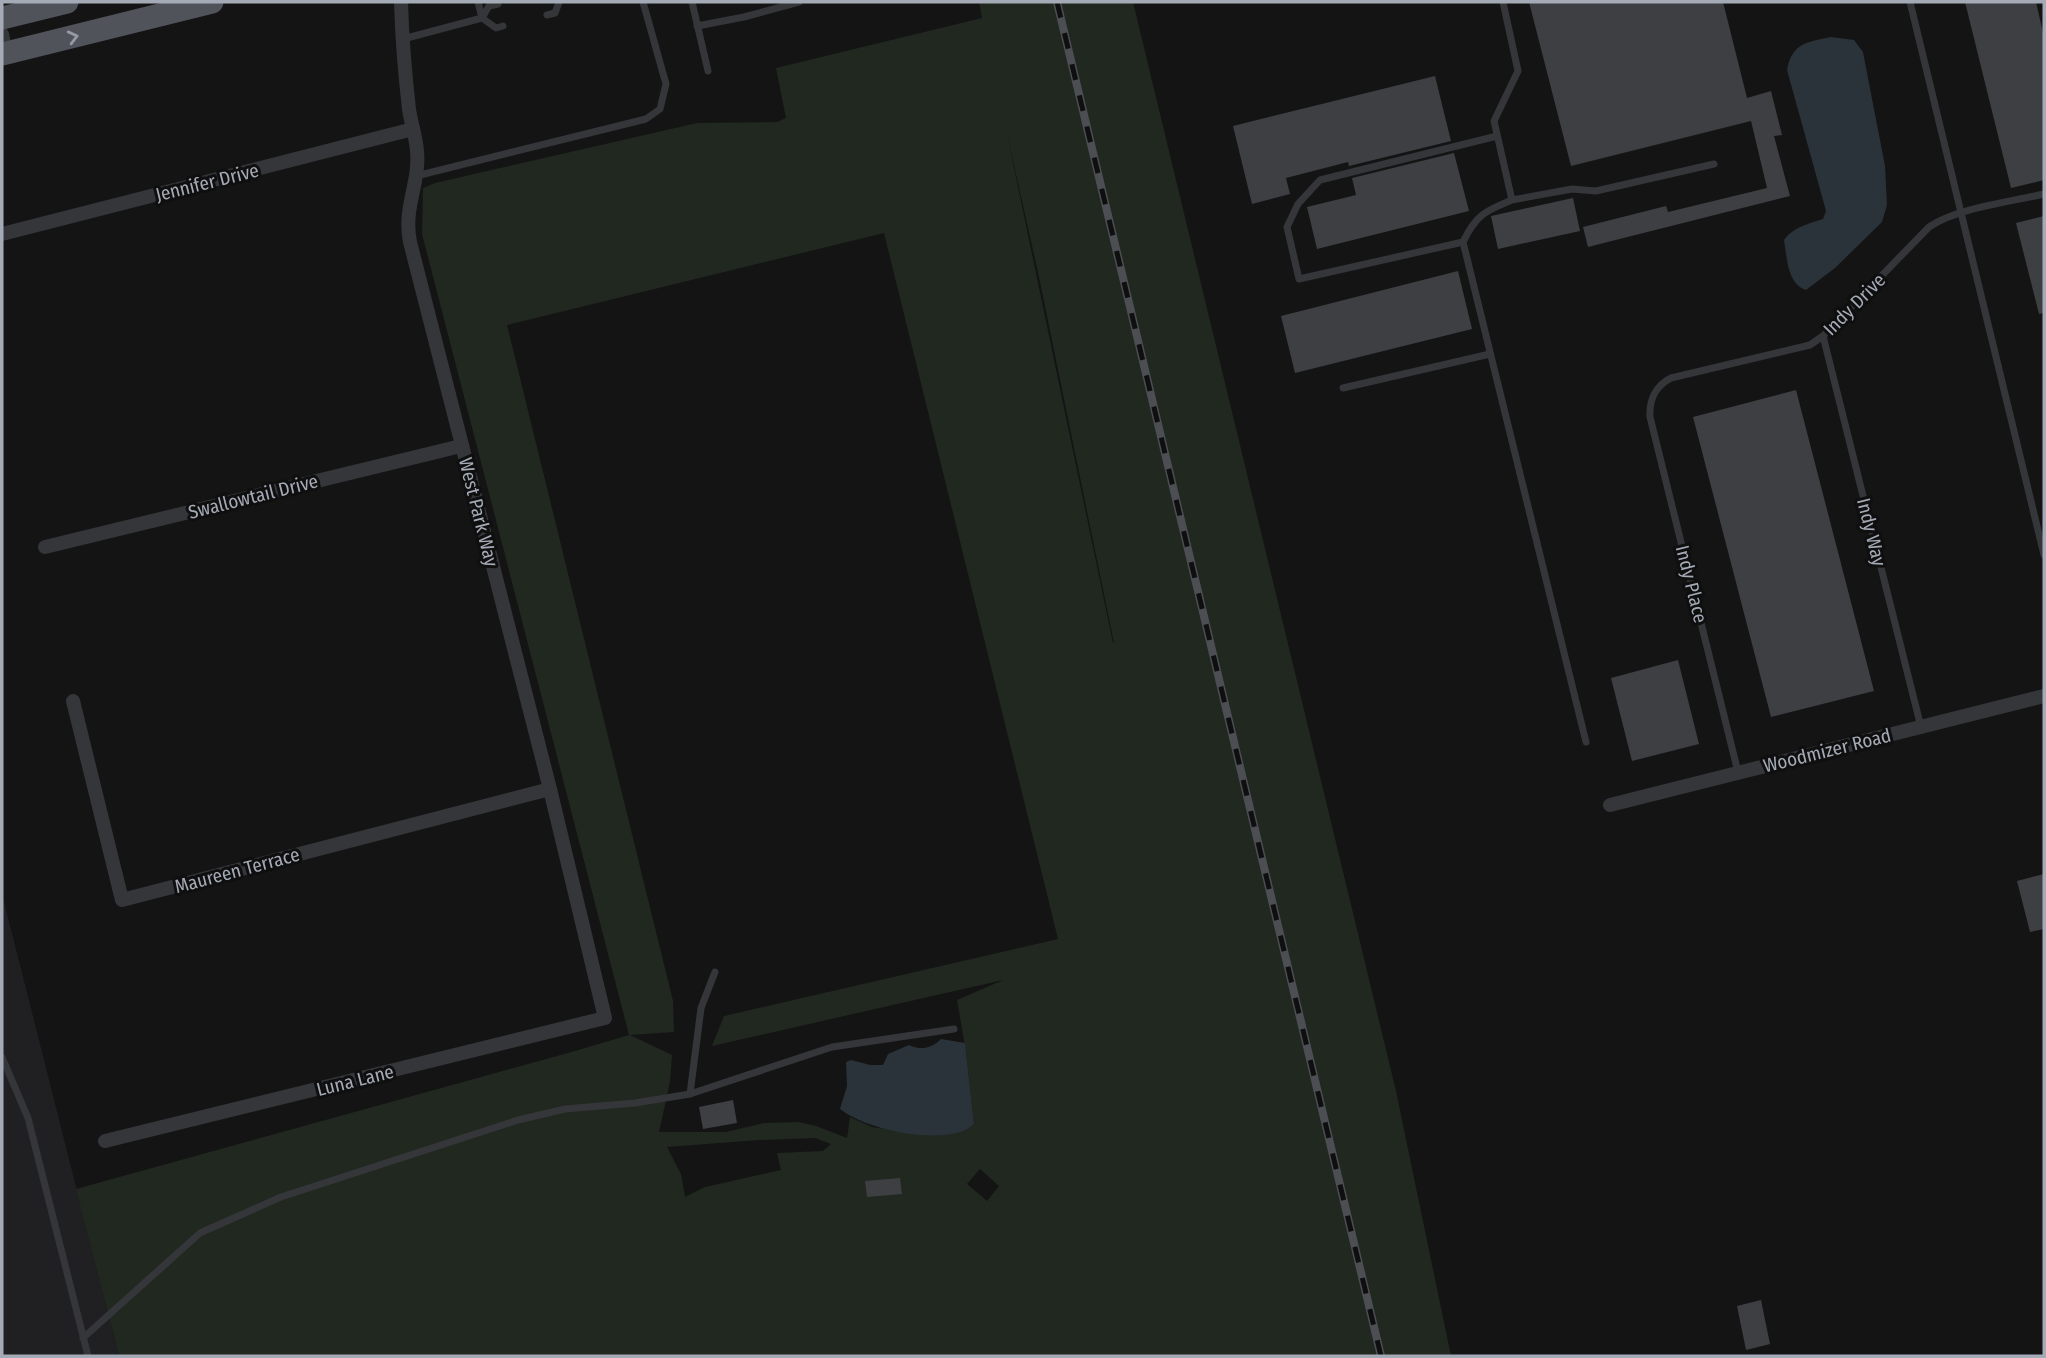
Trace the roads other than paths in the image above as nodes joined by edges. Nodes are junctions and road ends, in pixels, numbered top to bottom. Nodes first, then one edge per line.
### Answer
1 (67, 2) edge
2 (212, 2) edge
3 (401, 2) edge
4 (478, 2) edge
5 (559, 2) edge
6 (643, 2) edge
7 (692, 2) edge
8 (799, 2) edge
9 (1503, 2) edge
10 (1910, 2) edge
11 (498, 4) dead end
12 (547, 15) dead end
13 (2, 18) edge
14 (482, 19) junction
15 (503, 26) dead end
16 (697, 26) junction
17 (402, 39) junction
18 (3, 47) edge
19 (708, 71) dead end
20 (413, 129) junction
21 (1497, 136) junction
22 (1714, 164) dead end
23 (416, 176) junction
24 (2044, 194) edge
25 (1512, 200) junction
26 (1961, 214) junction
27 (2, 234) edge
28 (1462, 242) junction
29 (1822, 336) junction
30 (1490, 354) junction
31 (1343, 388) dead end
32 (1653, 395) joint
33 (461, 446) junction
34 (46, 547) dead end
35 (2044, 555) edge
36 (2044, 696) edge
37 (73, 701) dead end
38 (1921, 727) junction
39 (1586, 742) dead end
40 (1738, 772) junction
41 (550, 789) junction
42 (1609, 805) dead end
43 (715, 972) dead end
44 (605, 1018) joint
45 (954, 1029) dead end
46 (2, 1057) edge
47 (690, 1094) junction
48 (104, 1141) dead end
49 (83, 1338) junction
50 (88, 1356) edge

1 - 13 main road
18 -> 2 main road
3 - 17 street, West Park Way
4 - 14 lane
5 - 12 lane
6 - 23 lane
7 - 16 lane
8 - 16 lane
9 - 21 lane
10 - 26 lane
11 - 14 lane
14 - 15 lane
14 - 17 lane
16 - 19 lane
17 - 20 street, West Park Way
20 - 23 street, West Park Way
20 - 27 street, Jennifer Drive
21 - 25 lane
21 - 28 lane
22 - 25 lane
23 - 33 street, West Park Way
24 - 26 lane, Indy Drive
25 - 28 lane
26 - 29 lane, Indy Drive
26 - 35 lane
28 - 30 lane
29 - 32 lane, Indy Drive
29 - 38 lane, Indy Way
30 - 31 lane
30 - 39 lane
32 - 40 lane, Indy Place
33 - 34 street, Swallowtail Drive
33 - 41 street, West Park Way
36 - 38 street, Woodmizer Road
37 - 41 street, Maureen Terrace
38 - 40 street, Woodmizer Road
40 - 42 street, Woodmizer Road
41 - 44 street, West Park Way
43 - 47 lane
44 - 48 street, Luna Lane
45 - 47 lane
46 - 49 lane
47 - 49 lane
49 - 50 lane

